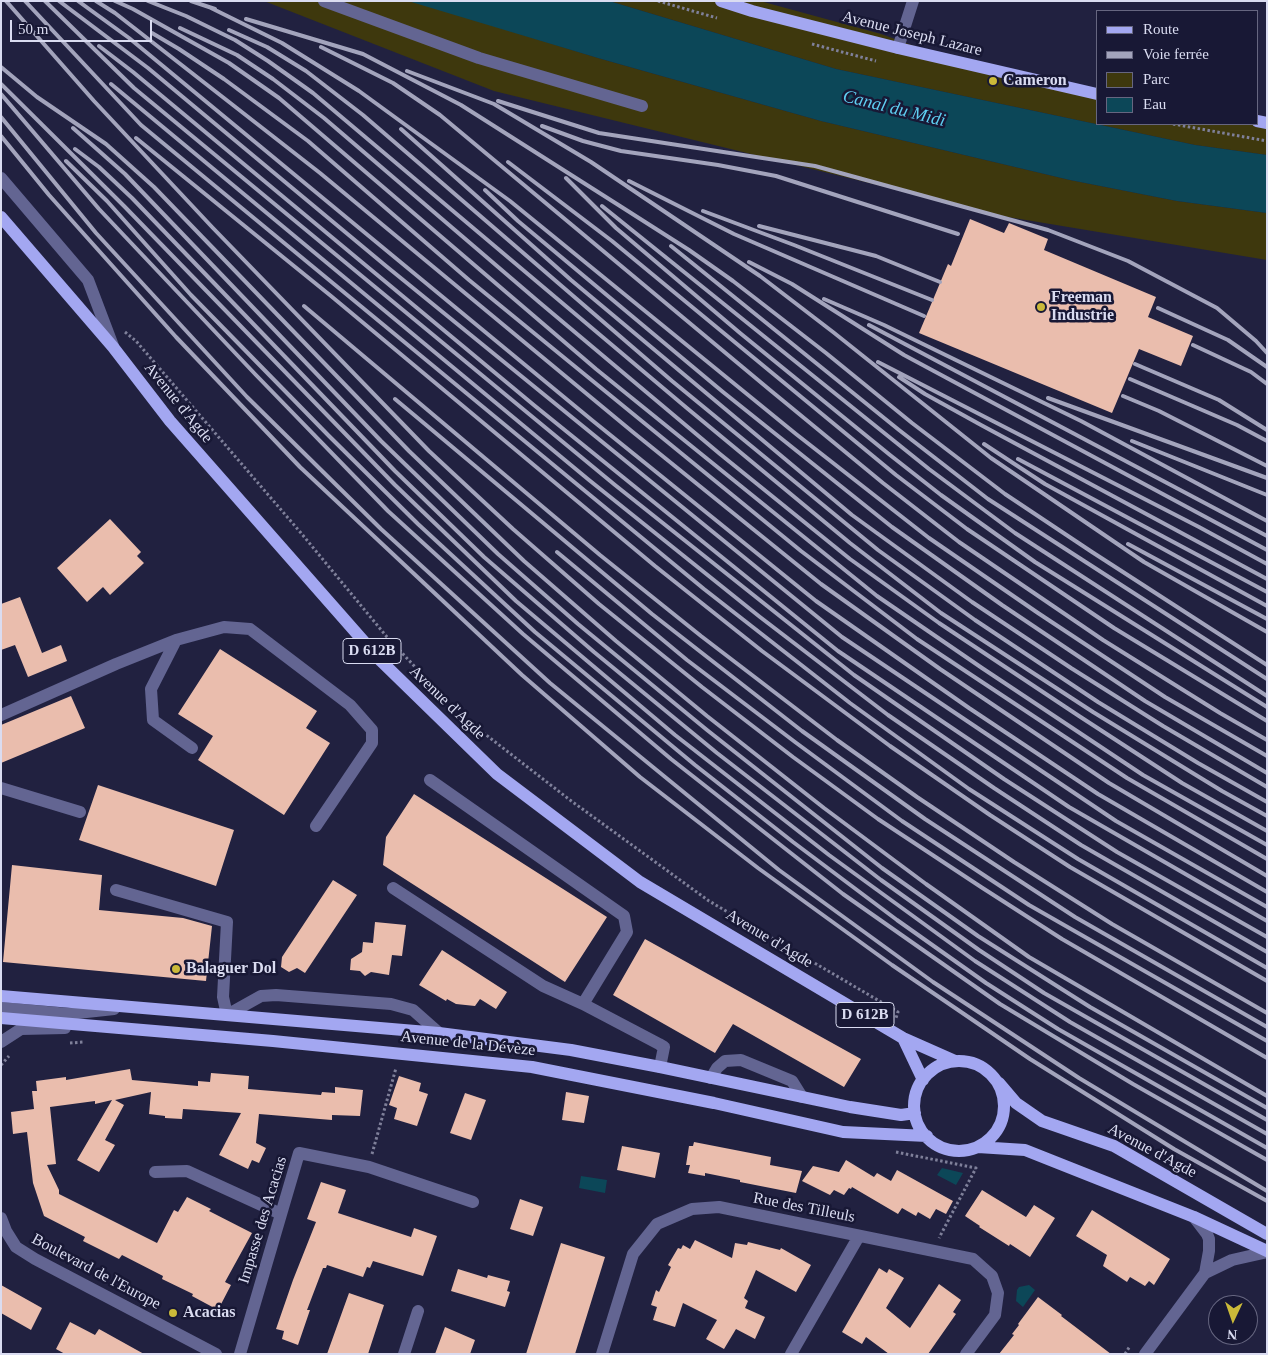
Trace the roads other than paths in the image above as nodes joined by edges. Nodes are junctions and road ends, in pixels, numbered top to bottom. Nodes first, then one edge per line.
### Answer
1 (324, 1) edge
2 (721, 1) edge
3 (913, 1) edge
4 (898, 48) junction
5 (1096, 94) edge
6 (642, 106) dead end
7 (1, 178) edge
8 (1, 217) edge
9 (114, 347) junction
10 (176, 640) junction
11 (1, 715) edge
12 (192, 748) dead end
13 (430, 780) dead end
14 (1, 788) edge
15 (80, 812) dead end
16 (316, 826) dead end
17 (393, 888) dead end
18 (116, 890) dead end
19 (1, 996) edge
20 (583, 1004) junction
21 (132, 1007) junction
22 (1, 1008) edge
23 (228, 1015) junction
24 (1, 1018) edge
25 (104, 1026) junction
26 (439, 1032) junction
27 (903, 1038) junction
28 (1, 1042) edge
29 (955, 1060) junction
30 (660, 1067) junction
31 (711, 1078) junction
32 (922, 1080) junction
33 (999, 1083) junction
34 (802, 1097) junction
35 (915, 1113) junction
36 (927, 1136) junction
37 (978, 1147) junction
38 (155, 1172) dead end
39 (473, 1202) dead end
40 (281, 1214) junction
41 (1194, 1217) junction
42 (1, 1218) edge
43 (1267, 1234) edge
44 (859, 1236) junction
45 (1267, 1252) edge
46 (1205, 1273) junction
47 (418, 1311) dead end
48 (216, 1354) edge
49 (240, 1354) edge
50 (404, 1354) edge
51 (602, 1354) edge
52 (790, 1354) edge
53 (966, 1354) edge
54 (1145, 1354) edge

1 - 6 street
2 - 4 main road, Avenue Joseph Lazare
3 - 4 street
4 - 5 main road, Avenue Joseph Lazare
7 - 9 street
8 - 9 main road, Avenue d'Agde / D 612B
9 - 27 main road, Avenue d'Agde / D 612B
10 - 11 street
10 - 12 street
10 - 16 street
13 - 20 street
14 - 15 street
17 - 20 street
18 - 23 street
19 - 21 main road, Avenue de la Dévèze
20 - 30 street
21 - 22 street
21 - 23 main road, Avenue de la Dévèze
23 - 26 main road, Avenue de la Dévèze
23 - 26 street
24 - 25 main road, Avenue de la Dévèze
25 - 28 street
25 - 36 main road, Avenue de la Dévèze
26 - 30 main road, Avenue de la Dévèze
27 - 29 main road, Avenue d'Agde / D 612B
27 - 32 main road, D 612B
29 - 32 main road
29 - 33 main road
30 - 31 main road, Avenue de la Dévèze
31 - 34 main road, Avenue de la Dévèze
31 - 34 street
32 - 35 main road
33 - 37 main road
33 - 43 main road, Avenue d'Agde
34 - 35 main road, Avenue de la Dévèze
35 - 36 main road
36 - 37 main road
37 - 41 main road
38 - 40 street
39 - 40 street, Impasse des Acacias
40 - 49 street, Impasse des Acacias
41 - 45 main road
41 - 46 street
42 - 48 street, Boulevard de l'Europe
44 - 51 street, Rue des Tilleuls
44 - 52 street
44 - 53 street, Rue des Tilleuls
45 - 46 street
46 - 54 street
47 - 50 street

